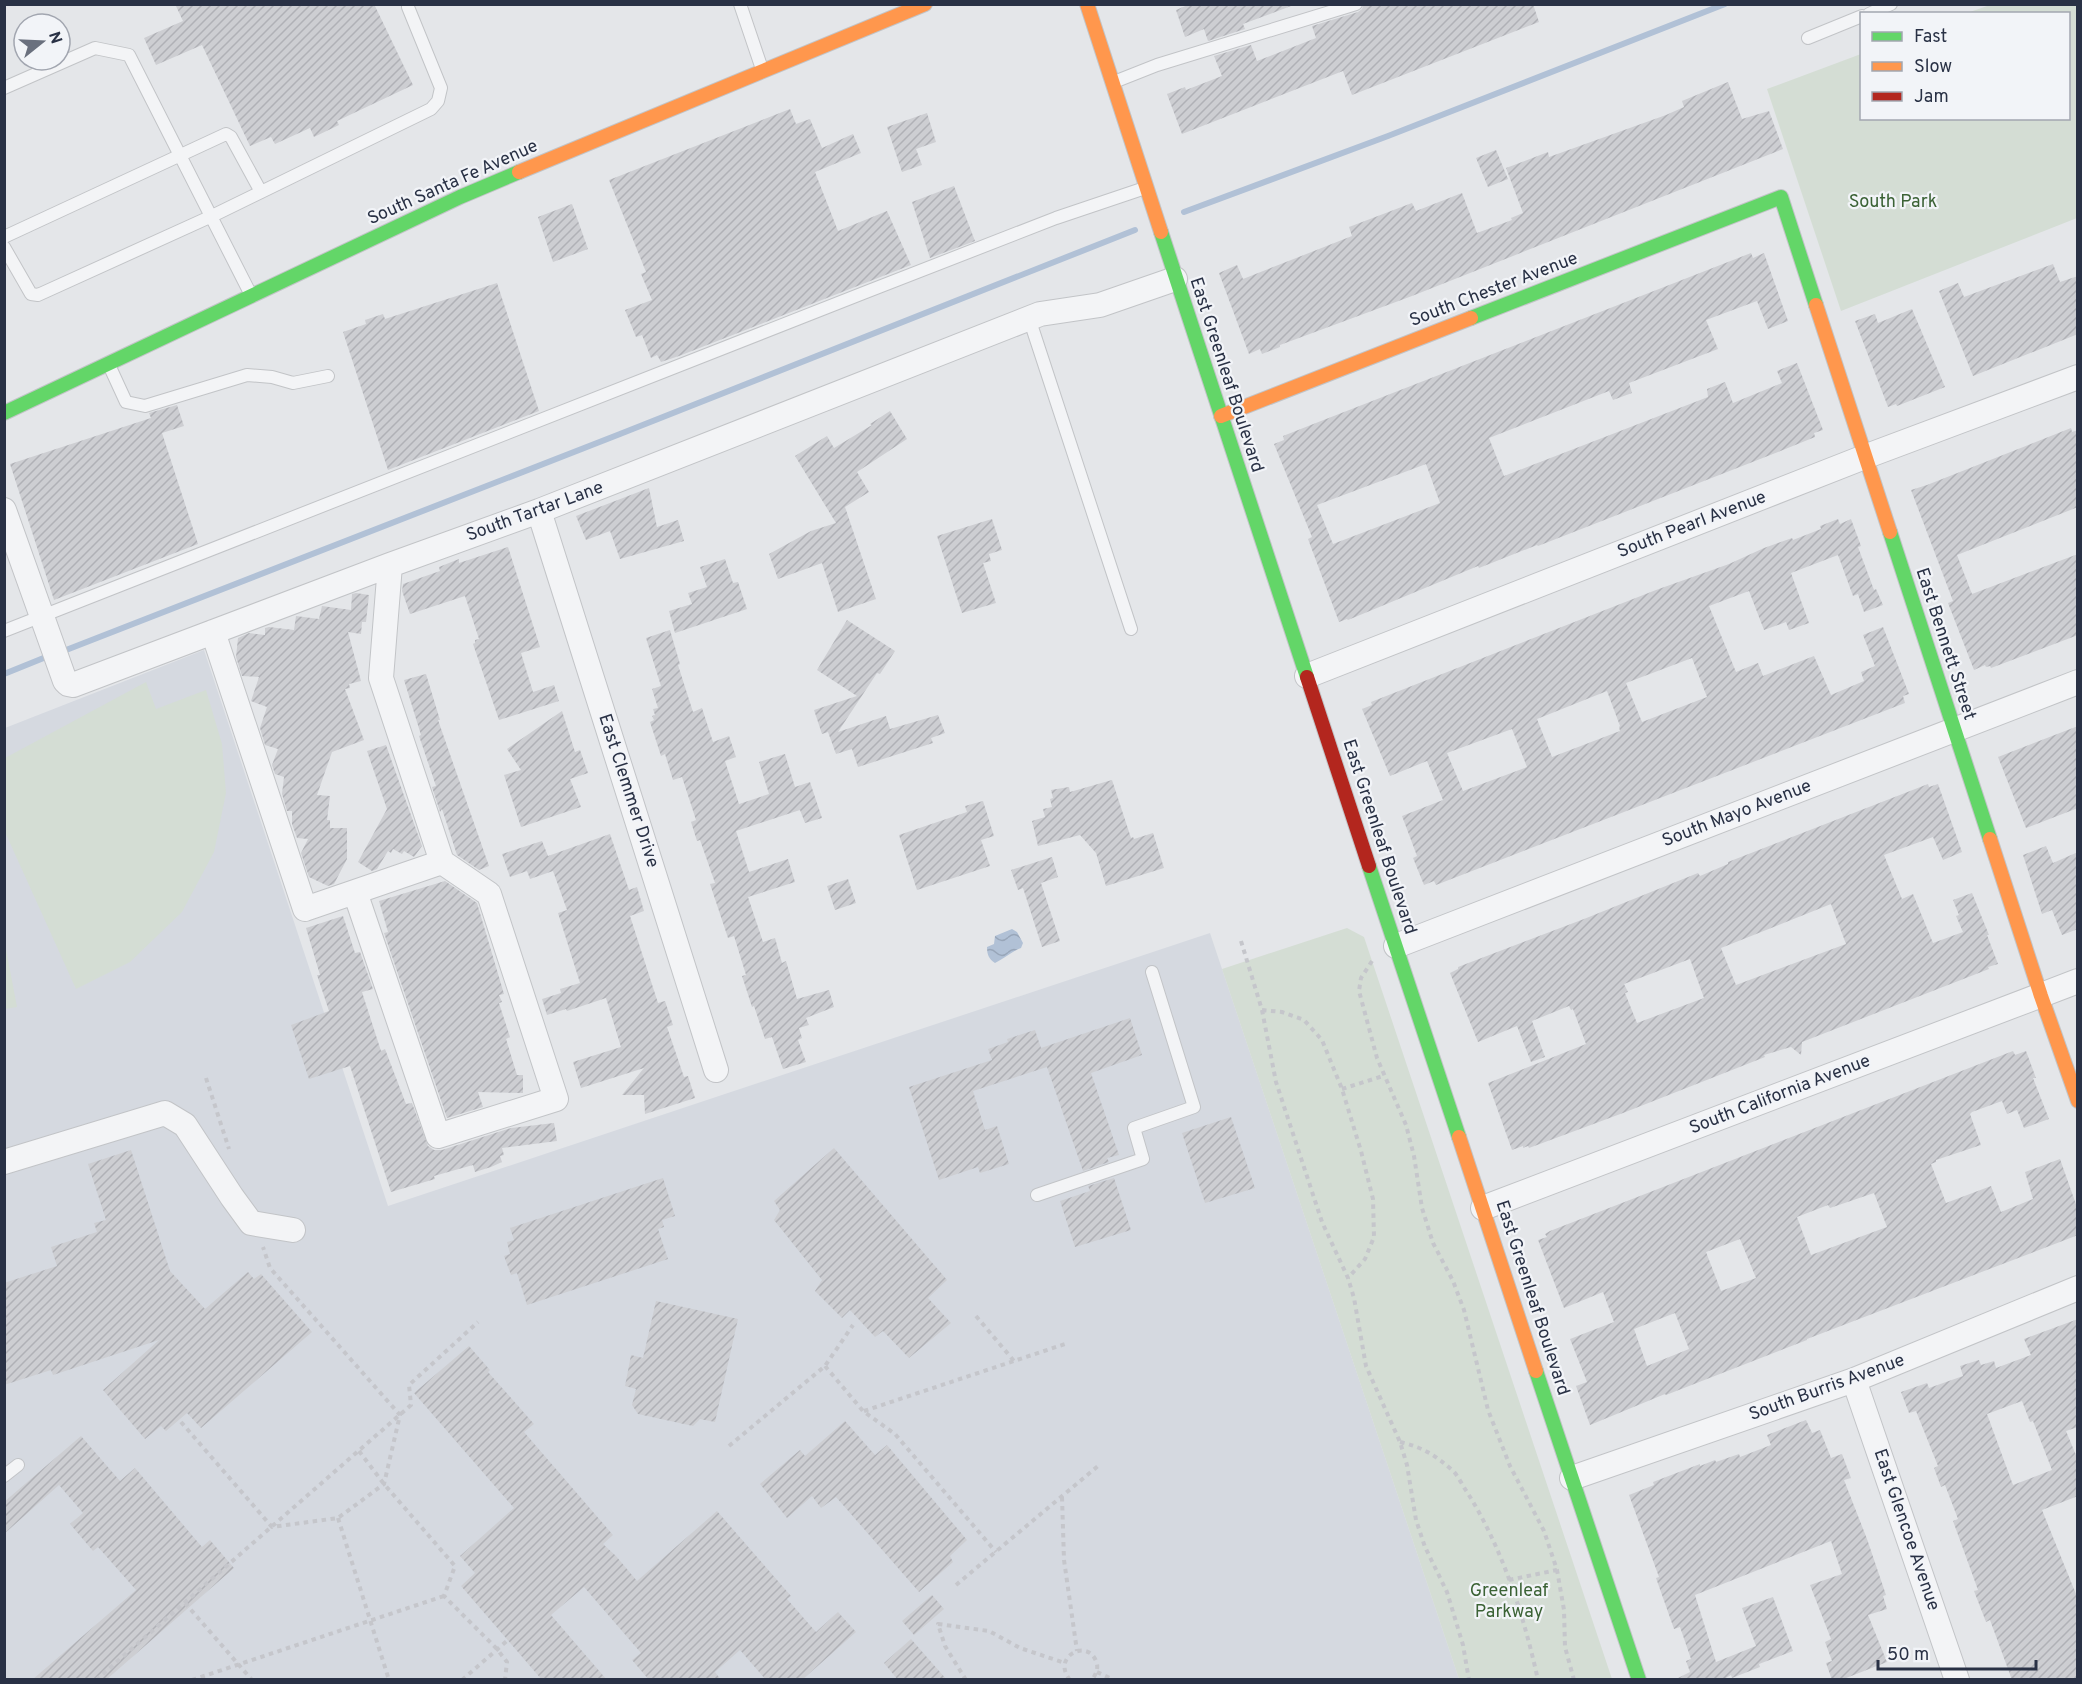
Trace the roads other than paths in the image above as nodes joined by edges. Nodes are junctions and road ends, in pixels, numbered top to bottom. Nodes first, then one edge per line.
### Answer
1 (740, 4) edge
2 (925, 4) edge
3 (1087, 4) edge
4 (1356, 4) edge
5 (1891, 4) edge
6 (408, 7) dead end
7 (1873, 12) edge
8 (1860, 17) edge
9 (1808, 38) dead end
10 (763, 70) junction
11 (1113, 82) junction
12 (4, 88) edge
13 (181, 156) junction
14 (1146, 188) junction
15 (261, 192) junction
16 (1781, 197) joint
17 (212, 216) junction
18 (4, 237) edge
19 (4, 247) edge
20 (1176, 279) junction
21 (252, 296) junction
22 (1029, 318) junction
23 (108, 364) junction
24 (328, 376) dead end
25 (2078, 377) edge
26 (4, 413) edge
27 (1221, 416) junction
28 (1867, 456) junction
29 (4, 510) edge
30 (539, 511) junction
31 (390, 564) junction
32 (43, 622) junction
33 (1131, 629) dead end
34 (4, 631) edge
35 (213, 632) junction
36 (1307, 676) junction
37 (2078, 682) edge
38 (1954, 731) junction
39 (442, 862) junction
40 (355, 892) junction
41 (1396, 946) junction
42 (1152, 972) dead end
43 (2078, 981) edge
44 (2041, 996) junction
45 (716, 1070) dead end
46 (2078, 1101) edge
47 (4, 1162) edge
48 (1037, 1195) dead end
49 (1483, 1208) junction
50 (292, 1230) dead end
51 (2078, 1288) edge
52 (1854, 1380) junction
53 (18, 1465) dead end
54 (4, 1476) edge
55 (1572, 1478) junction
56 (1638, 1680) edge
57 (1957, 1680) edge

1 - 10 lane
2 - 10 street, South Santa Fe Avenue
3 - 11 street, East Greenleaf Boulevard
4 - 11 lane
5 - 7 lane
6 - 15 lane
8 - 9 lane
10 - 21 street, South Santa Fe Avenue
11 - 14 street, East Greenleaf Boulevard
12 - 13 lane
13 - 15 lane
13 - 17 lane
13 - 18 lane
14 - 20 street, East Greenleaf Boulevard
14 - 32 lane
15 - 17 lane
16 - 27 street, South Chester Avenue
16 - 28 street, East Bennett Street
17 - 19 lane
17 - 21 lane
20 - 22 street, South Tartar Lane
20 - 27 street, East Greenleaf Boulevard
21 - 23 street, South Santa Fe Avenue
22 - 30 street, South Tartar Lane
22 - 33 lane
23 - 24 lane
23 - 26 street, South Santa Fe Avenue
25 - 28 street, South Pearl Avenue
27 - 36 street, East Greenleaf Boulevard
28 - 36 street, South Pearl Avenue
28 - 38 street, East Bennett Street
29 - 32 street, South Tartar Lane
30 - 31 street, South Tartar Lane
30 - 45 street, East Clemmer Drive
31 - 35 street, South Tartar Lane
31 - 39 street
32 - 34 lane
32 - 35 street, South Tartar Lane
35 - 40 street
36 - 41 street, East Greenleaf Boulevard
37 - 38 street, South Mayo Avenue
38 - 41 street, South Mayo Avenue
38 - 44 street, East Bennett Street
39 - 40 street
39 - 40 street
41 - 49 street, East Greenleaf Boulevard
42 - 48 lane
43 - 44 street, South California Avenue
44 - 46 street, East Bennett Street
44 - 49 street, South California Avenue
47 - 50 street
49 - 55 street, East Greenleaf Boulevard
51 - 52 street, South Burris Avenue
52 - 55 street, South Burris Avenue
52 - 57 street, East Glencoe Avenue
53 - 54 lane
55 - 56 street, East Greenleaf Boulevard

